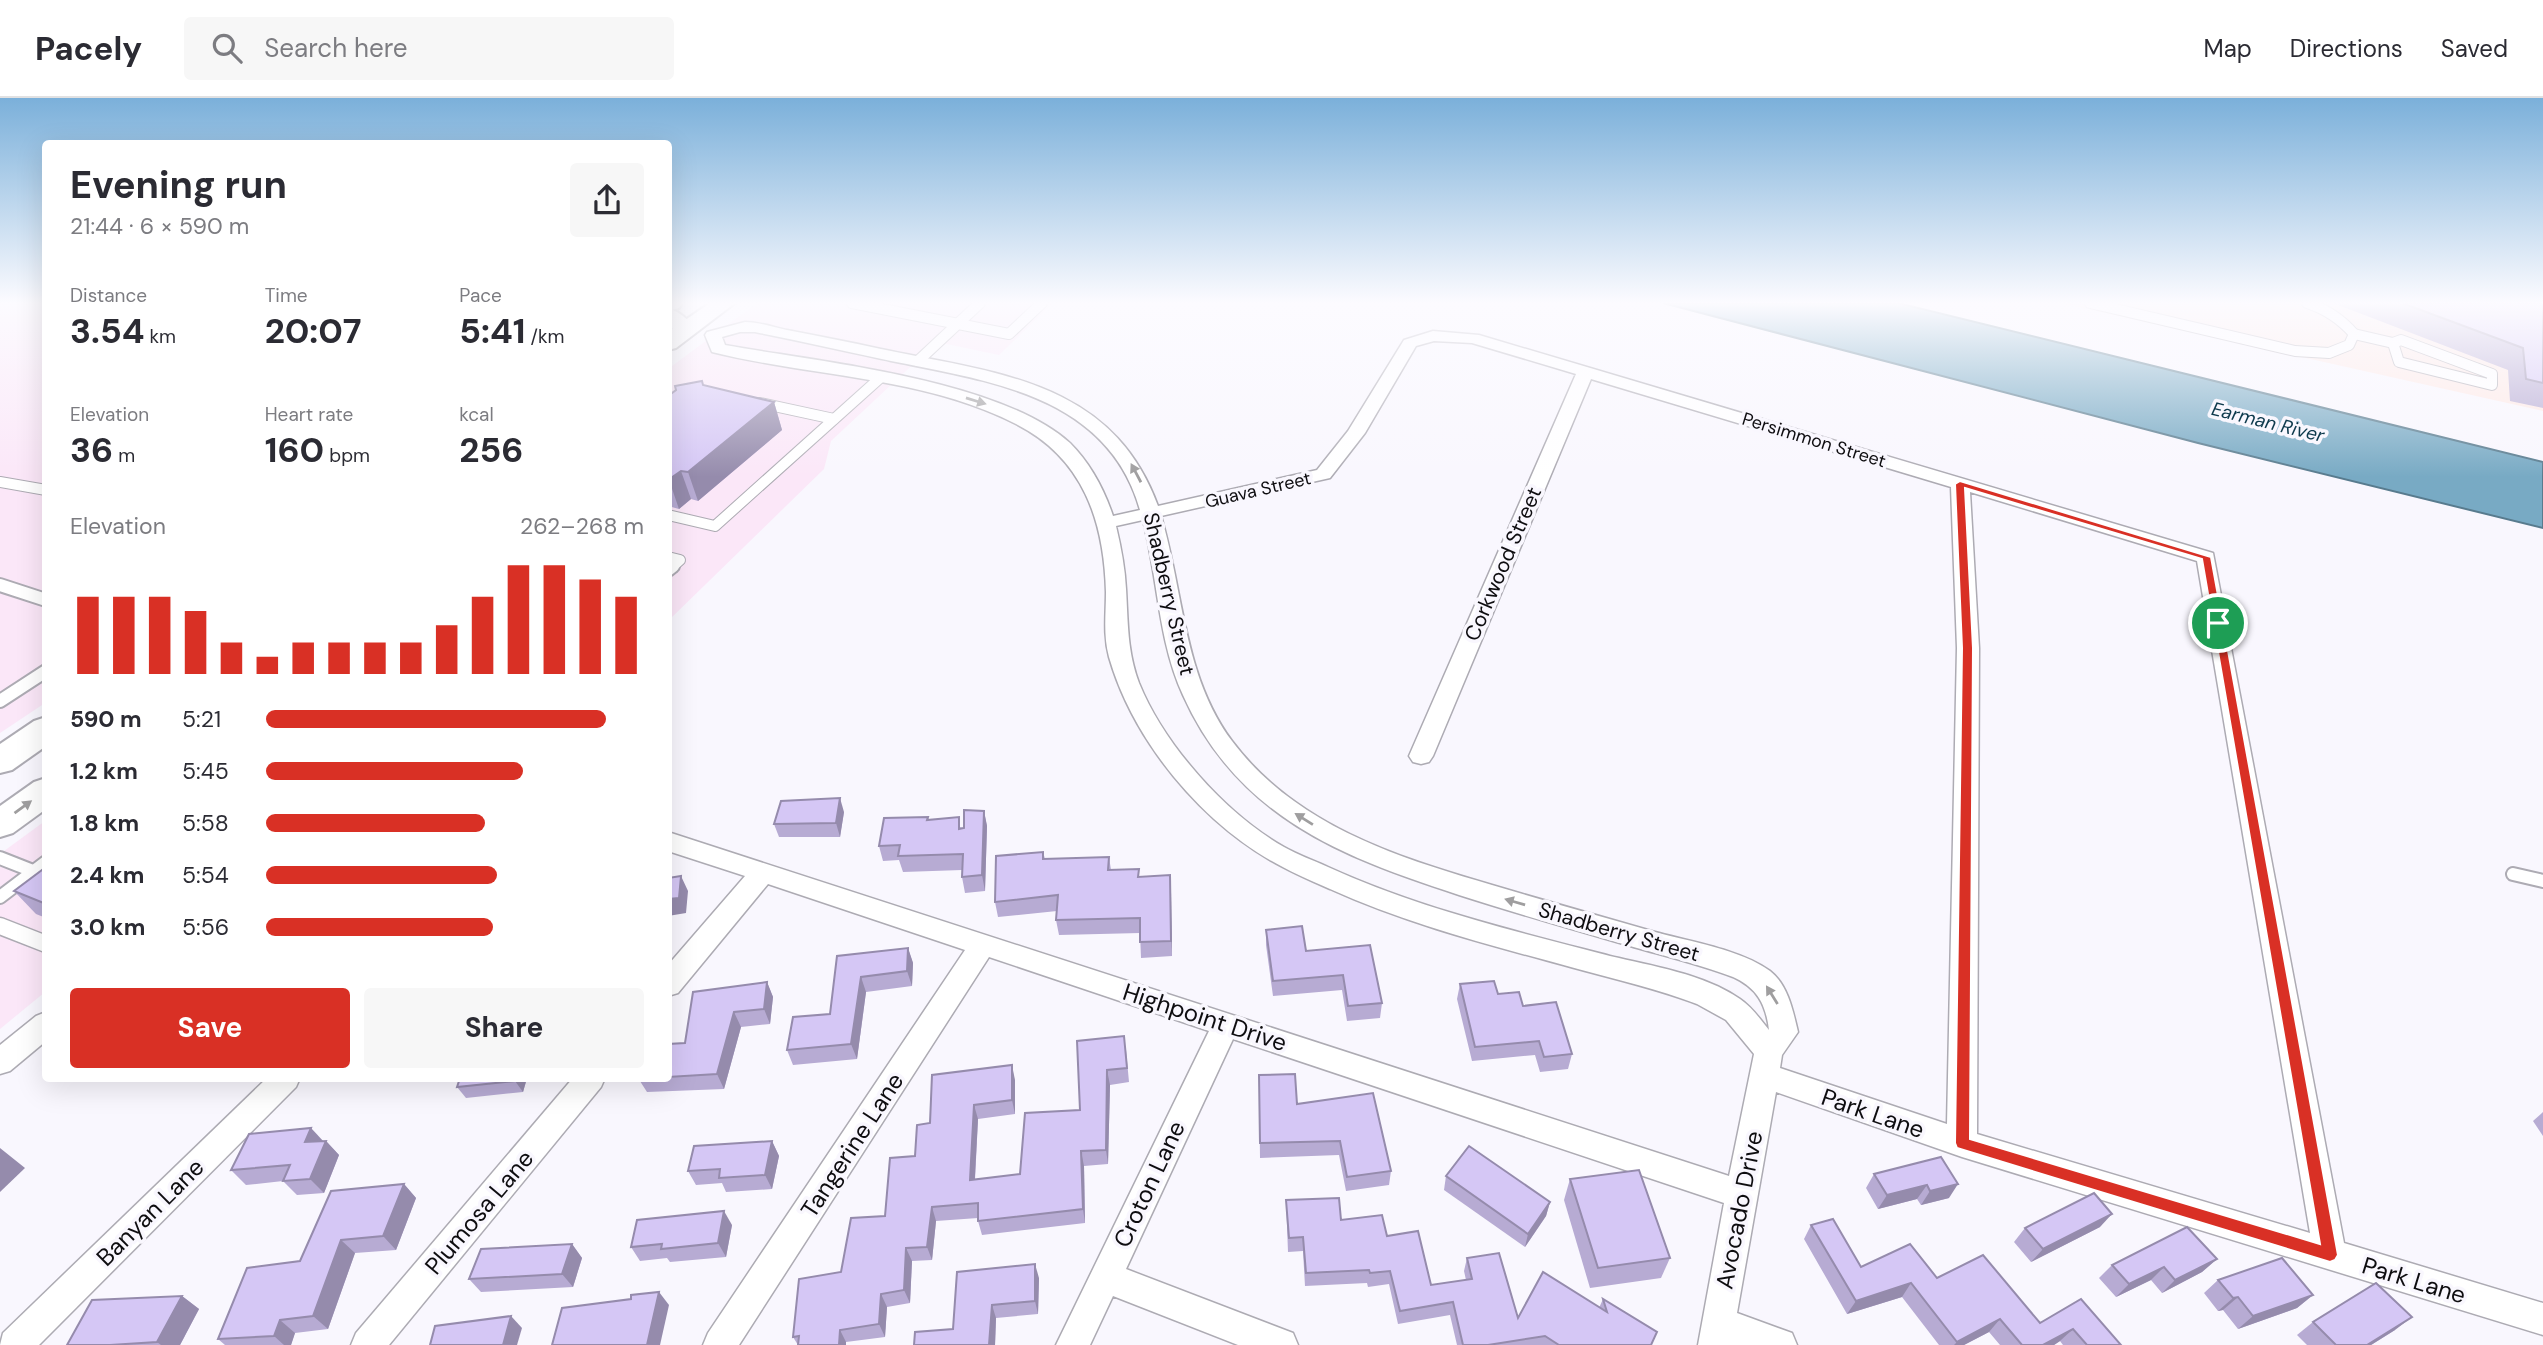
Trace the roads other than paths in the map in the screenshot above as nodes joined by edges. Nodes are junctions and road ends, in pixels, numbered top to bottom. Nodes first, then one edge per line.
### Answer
1 (786, 361) edge
2 (918, 361) edge
3 (1399, 361) edge
4 (1549, 361) edge
5 (2399, 361) edge
6 (2458, 361) edge
7 (1585, 372) junction
8 (880, 378) junction
9 (755, 402) edge
10 (834, 419) junction
11 (0, 482) edge
12 (1960, 484) junction
13 (42, 489) edge
14 (1151, 514) junction
15 (672, 516) edge
16 (1106, 523) junction
17 (2206, 557) joint
18 (672, 558) edge
19 (672, 567) edge
20 (0, 585) edge
21 (42, 599) edge
22 (42, 674) edge
23 (0, 701) edge
24 (42, 732) edge
25 (1421, 756) dead end
26 (0, 761) edge
27 (42, 794) edge
28 (0, 824) edge
29 (672, 842) edge
30 (0, 858) edge
31 (42, 865) edge
32 (33, 871) junction
33 (763, 872) junction
34 (2513, 874) dead end
35 (2543, 881) edge
36 (0, 897) edge
37 (0, 926) edge
38 (42, 942) edge
39 (983, 944) junction
40 (672, 980) edge
41 (1226, 1024) junction
42 (42, 1027) edge
43 (0, 1062) edge
44 (1767, 1064) junction
45 (282, 1082) edge
46 (588, 1082) edge
47 (1962, 1143) junction
48 (1741, 1194) junction
49 (2330, 1255) junction
50 (1105, 1277) junction
51 (2543, 1320) edge
52 (1717, 1334) edge
53 (15, 1345) edge
54 (368, 1345) edge
55 (720, 1345) edge
56 (1073, 1345) edge
57 (1281, 1345) edge
58 (1780, 1345) edge

1 - 8 street, Shadberry Street
14 -> 2 street, Shadberry Street
3 - 14 street, Guava Street
4 - 7 street, Persimmon Street
5 - 6 lane
7 - 12 street, Persimmon Street
7 - 25 street, Corkwood Street
8 - 10 lane
8 -> 16 street, Shadberry Street
9 - 10 lane
10 - 15 lane
11 - 13 lane
12 - 17 street, Persimmon Street
12 - 47 street
14 - 16 street, Guava Street
44 -> 14 street, Shadberry Street
16 - 44 street, Shadberry Street
17 - 49 street
18 - 19 lane
20 - 21 lane
22 - 23 lane
24 - 26 main road
28 -> 27 main road
29 - 33 street, Highpoint Drive
30 - 32 lane
31 - 32 lane
32 - 36 lane
33 - 39 street, Highpoint Drive
33 - 40 street
34 - 35 lane
37 - 38 lane
39 - 41 street, Highpoint Drive
39 - 55 street, Tangerine Lane
41 - 48 street, Highpoint Drive
41 - 50 street, Croton Lane
42 - 43 street
44 - 47 street, Park Lane
44 - 48 street, Avocado Drive
45 - 53 street, Banyan Lane
46 - 54 street, Plumosa Lane
47 - 49 street, Park Lane
48 - 52 street, Avocado Drive
49 - 51 street, Park Lane
50 - 56 street, Croton Lane
50 - 57 street
52 - 58 street

